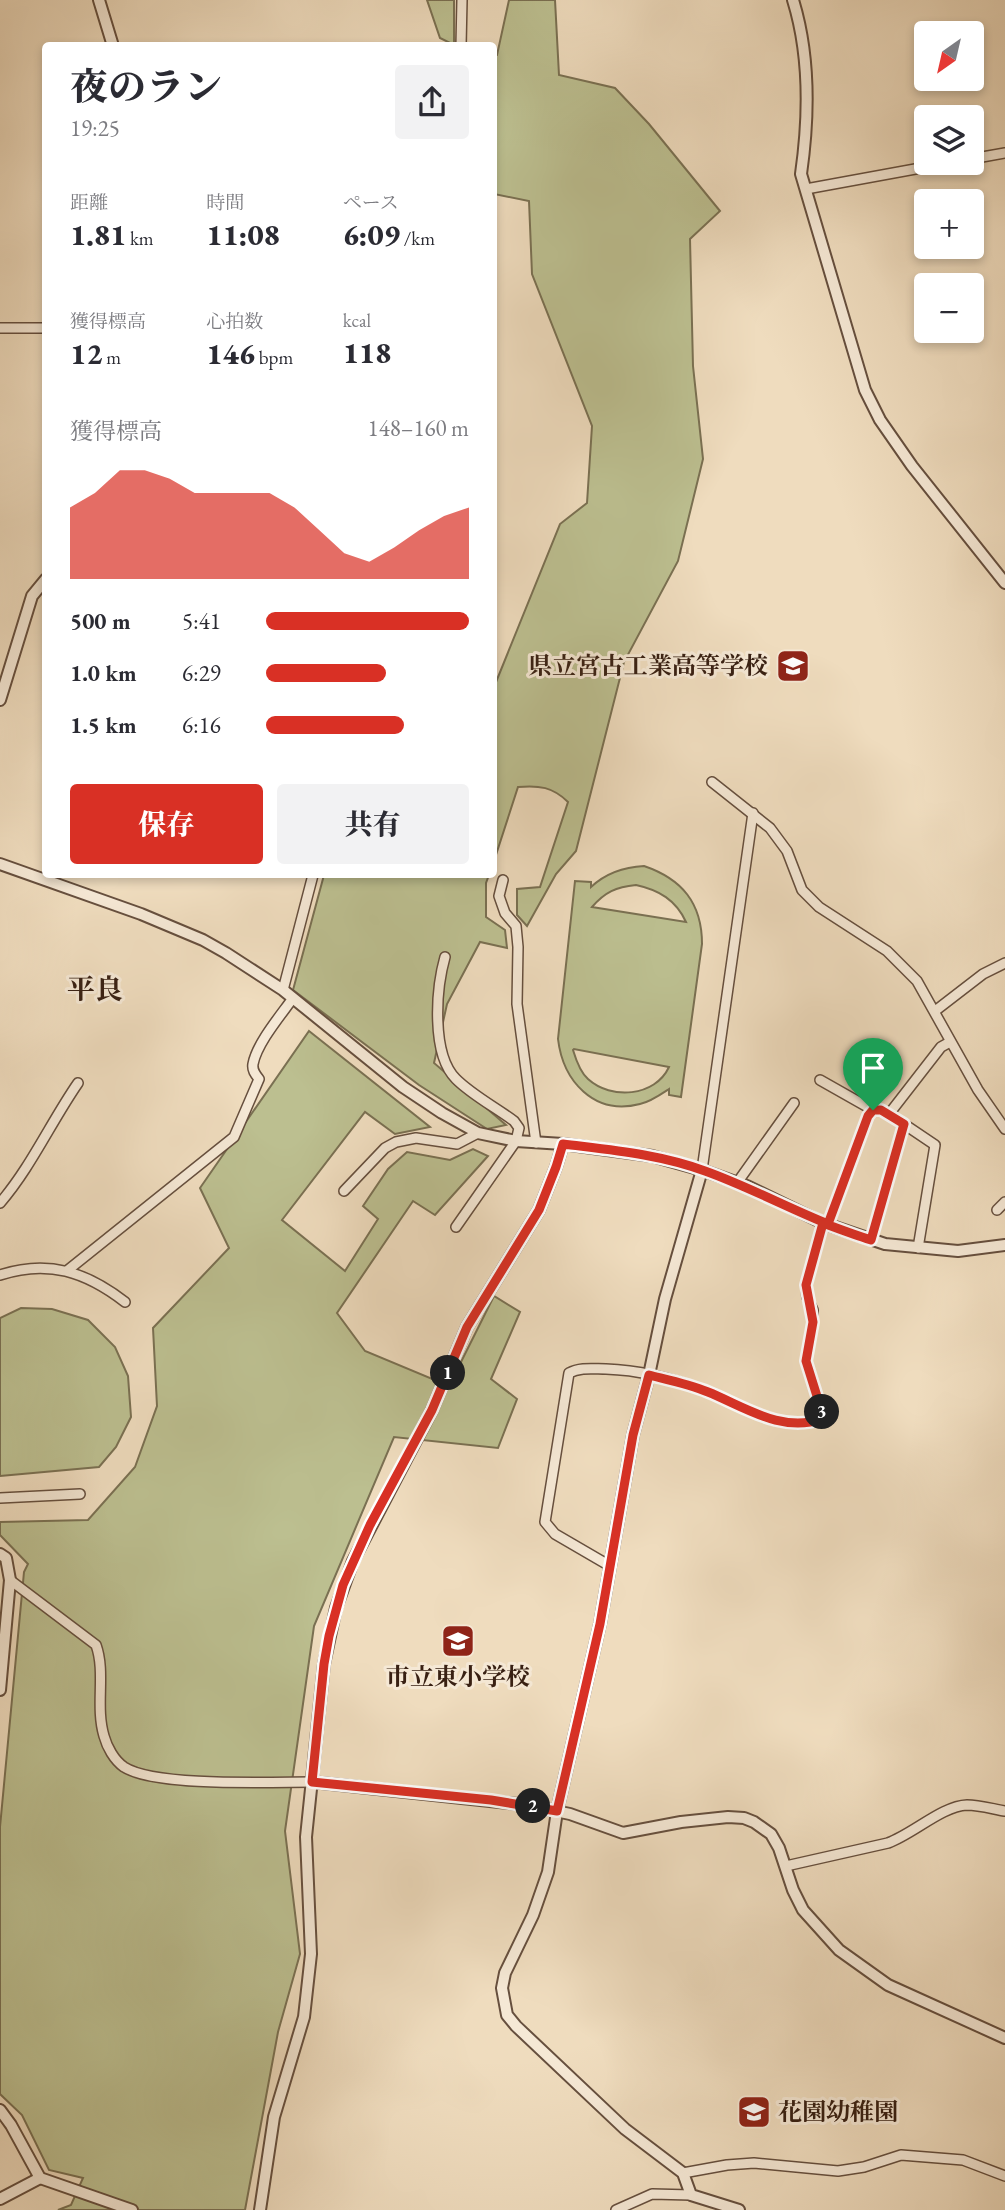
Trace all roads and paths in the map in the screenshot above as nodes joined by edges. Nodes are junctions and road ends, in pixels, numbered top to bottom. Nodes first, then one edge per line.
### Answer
1 (99, 0) edge
2 (462, 0) edge
3 (793, 0) edge
4 (112, 42) edge
5 (461, 42) edge
6 (1005, 153) edge
7 (984, 157) edge
8 (914, 169) edge
9 (806, 189) junction
10 (0, 328) edge
11 (42, 328) edge
12 (1005, 583) edge
13 (42, 584) edge
14 (0, 700) edge
15 (712, 782) dead end
16 (753, 813) junction
17 (0, 864) edge
18 (312, 878) edge
19 (503, 880) dead end
20 (445, 957) dead end
21 (1005, 963) edge
22 (283, 990) junction
23 (293, 998) junction
24 (935, 1012) junction
25 (950, 1042) junction
26 (820, 1080) dead end
27 (78, 1083) dead end
28 (794, 1102) dead end
29 (873, 1110) junction
30 (889, 1114) junction
31 (904, 1124) junction
32 (1005, 1129) edge
33 (478, 1133) junction
34 (516, 1141) junction
35 (536, 1143) junction
36 (563, 1144) junction
37 (702, 1170) junction
38 (737, 1183) junction
39 (344, 1191) dead end
40 (1005, 1202) edge
41 (0, 1203) edge
42 (996, 1210) dead end
43 (826, 1223) junction
44 (456, 1227) dead end
45 (871, 1240) junction
46 (1005, 1245) edge
47 (918, 1248) junction
48 (68, 1270) junction
49 (0, 1275) edge
50 (125, 1302) dead end
51 (649, 1375) junction
52 (80, 1494) dead end
53 (0, 1498) edge
54 (0, 1554) edge
55 (610, 1566) junction
56 (10, 1580) junction
57 (0, 1690) edge
58 (312, 1782) junction
59 (557, 1811) junction
60 (1005, 1811) edge
61 (786, 1866) junction
62 (1005, 2038) edge
63 (0, 2110) edge
64 (683, 2173) junction
65 (1005, 2176) edge
66 (40, 2178) junction
67 (691, 2195) junction
68 (0, 2199) edge
69 (132, 2210) edge
70 (260, 2210) edge
71 (616, 2210) edge
72 (739, 2210) edge

1 - 4 street
2 - 5 street
3 - 9 street
6 - 7 street
8 - 9 street
9 - 12 street
10 - 11 street
13 - 14 street
15 - 16 street
16 - 24 street
16 - 37 street
17 - 22 street
18 - 22 street
19 - 35 street
20 - 34 street
21 - 24 street
22 - 23 street
23 - 33 street
23 - 48 street
24 - 25 street
25 - 30 street
25 - 32 street
26 - 29 street
27 - 41 street
28 - 38 street
29 - 30 street
29 - 43 street
30 - 31 street
31 - 45 street
31 - 47 street
33 - 34 street
33 - 39 street
34 - 35 street
34 - 44 street
35 - 36 street
36 - 37 street
36 - 58 street
37 - 38 street
37 - 51 street
38 - 43 street
40 - 42 street
43 - 45 street
43 - 51 street
45 - 47 street
46 - 47 street
48 - 49 street
48 - 50 street
51 - 55 street
51 - 55 street
52 - 53 street
54 - 56 street
55 - 59 street
56 - 57 street
56 - 58 street
58 - 59 street
58 - 70 street
59 - 61 street
59 - 64 street
60 - 61 street
61 - 62 street
63 - 66 street
64 - 65 street
64 - 67 street
66 - 68 street
66 - 69 street
67 - 71 street
67 - 72 street

